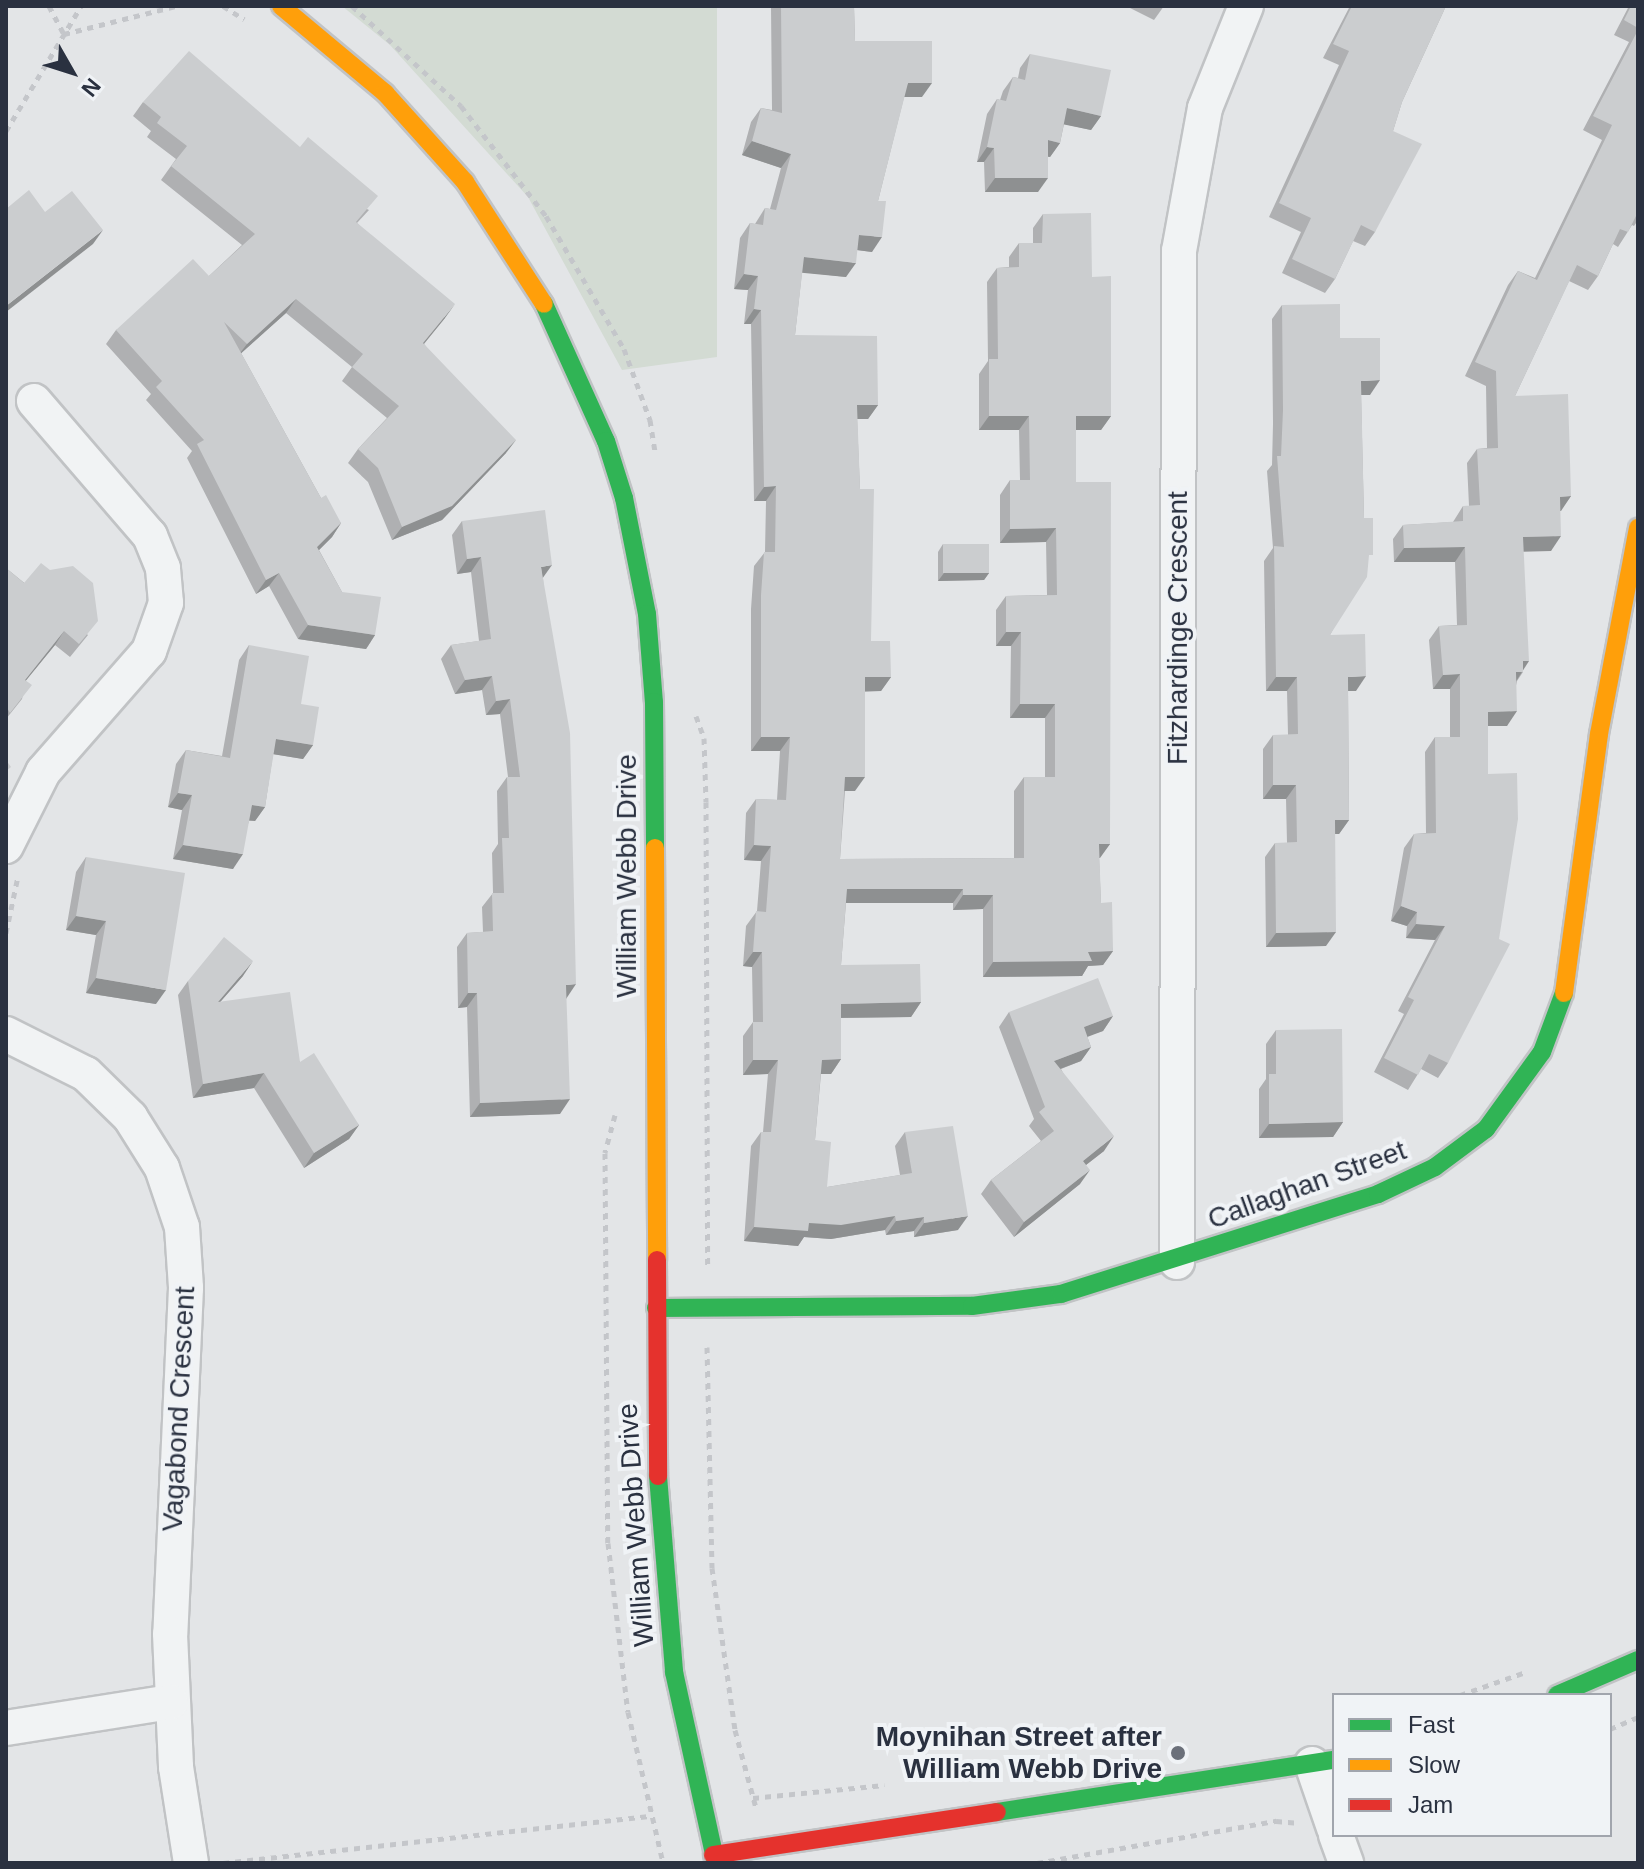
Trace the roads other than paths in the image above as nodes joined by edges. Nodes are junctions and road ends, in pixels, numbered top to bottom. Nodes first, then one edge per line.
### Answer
1 (281, 6) edge
2 (1246, 6) edge
3 (34, 401) dead end
4 (1638, 528) edge
5 (13, 859) edge
6 (6, 1034) edge
7 (1177, 1262) junction
8 (656, 1308) junction
9 (1638, 1660) edge
10 (1562, 1693) edge
11 (171, 1702) junction
12 (6, 1728) edge
13 (1323, 1762) edge
14 (1332, 1816) edge
15 (1337, 1837) edge
16 (714, 1859) edge
17 (191, 1863) edge
18 (1346, 1863) edge

1 - 8 street, William Webb Drive
2 - 7 street, Fitzhardinge Crescent
3 - 5 street
4 - 7 street, Callaghan Street
6 - 11 street, Vagabond Crescent
7 - 8 street, Callaghan Street
8 - 16 street, William Webb Drive
9 - 10 street
11 - 12 street
11 - 17 street, Vagabond Crescent
13 - 14 street
13 - 16 street
15 - 18 street

